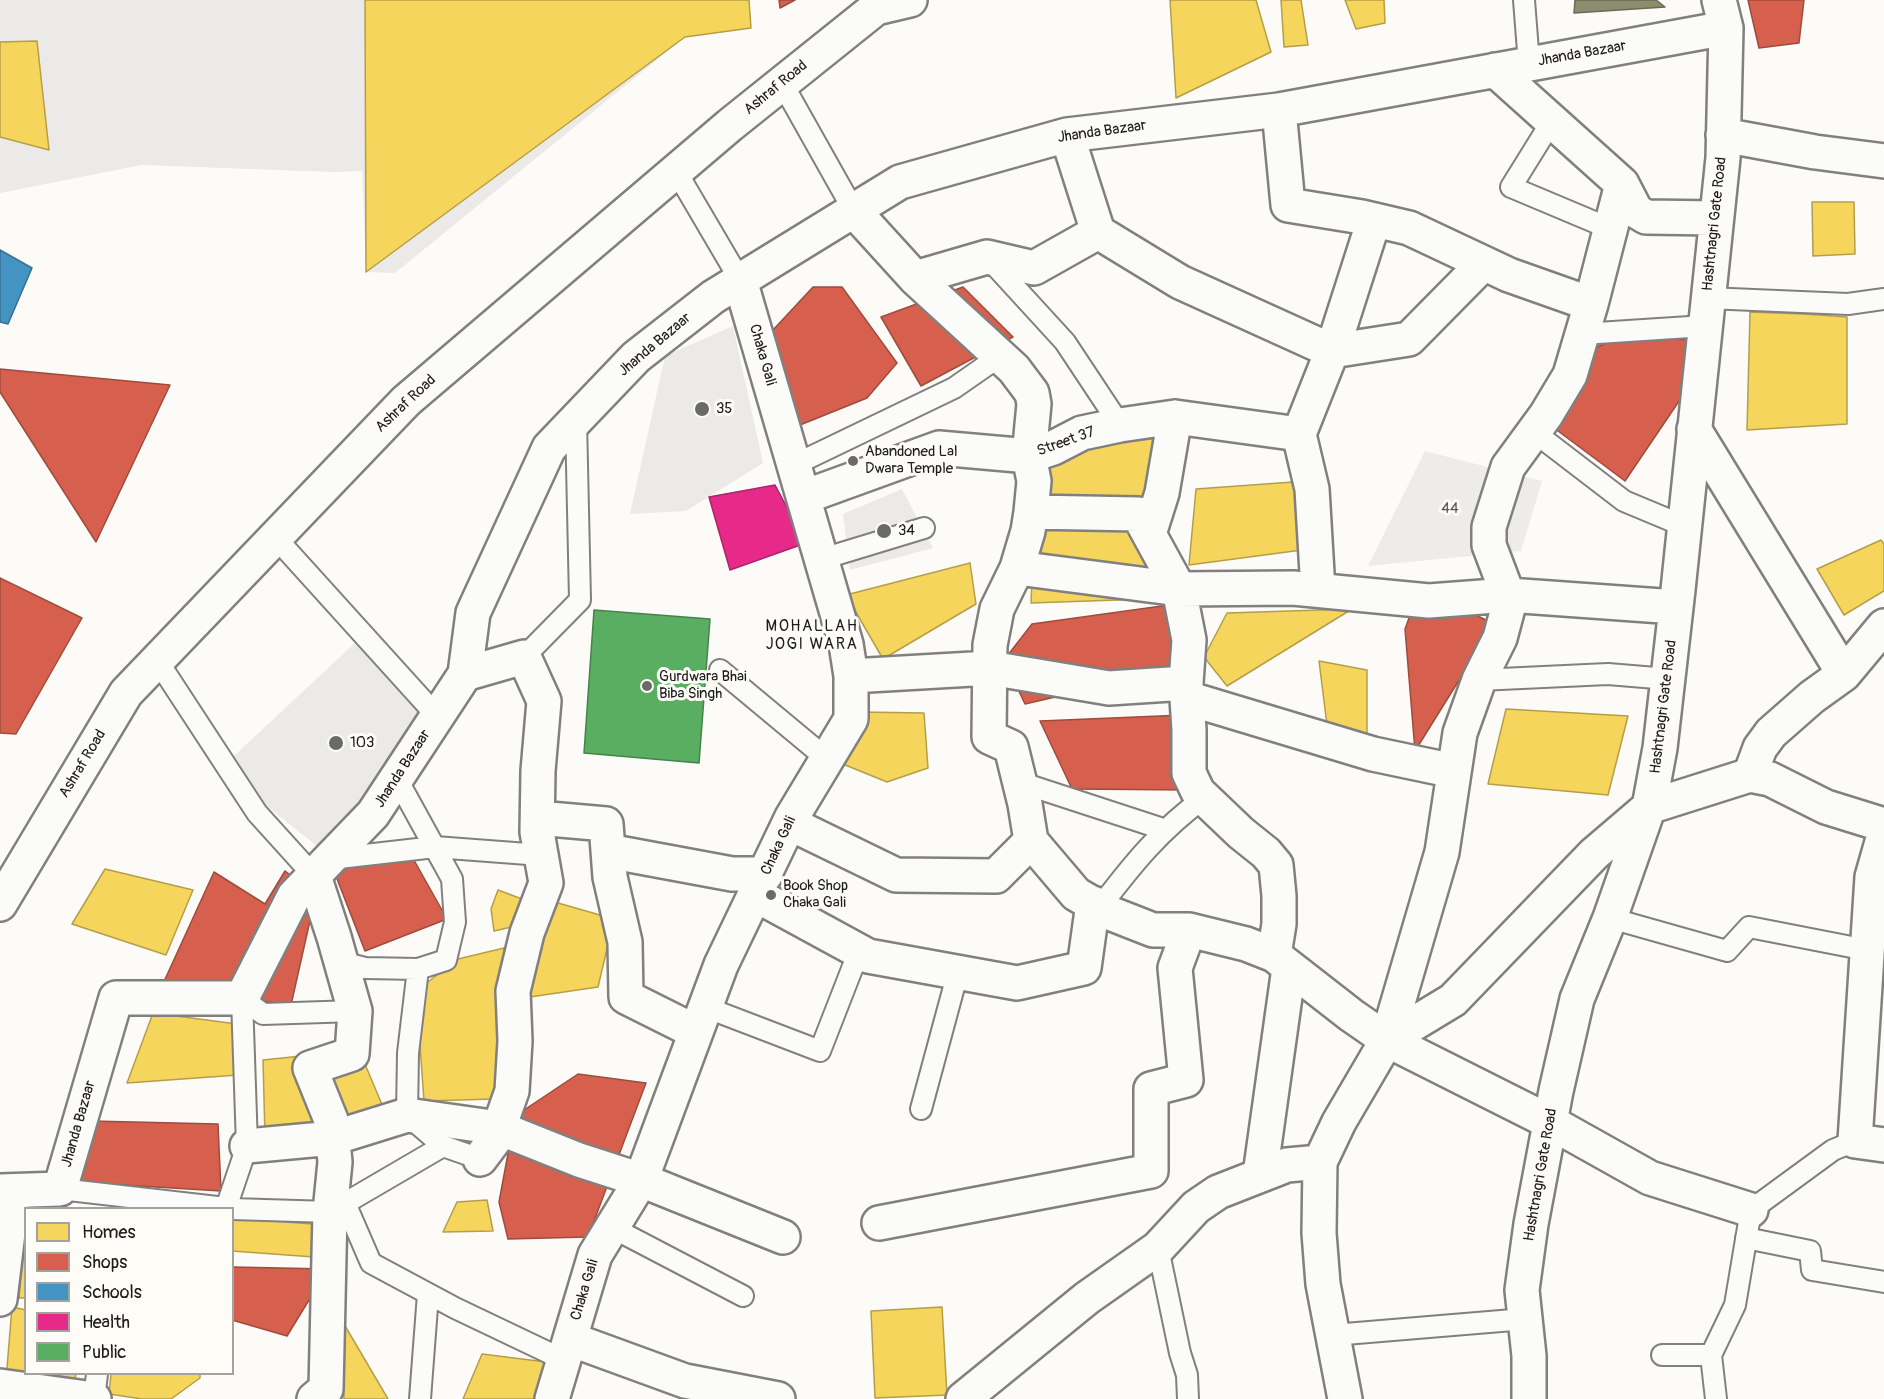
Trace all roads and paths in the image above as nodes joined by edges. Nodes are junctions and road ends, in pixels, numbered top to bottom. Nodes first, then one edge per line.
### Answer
1 (909, 0) edge
2 (1524, 0) edge
3 (1723, 14) edge
4 (1529, 64) junction
5 (1495, 70) junction
6 (782, 83) junction
7 (1279, 110) junction
8 (1552, 121) junction
9 (1067, 135) junction
10 (1723, 135) junction
11 (1884, 161) edge
12 (676, 171) junction
13 (1622, 184) junction
14 (854, 211) junction
15 (1716, 218) junction
16 (1374, 220) junction
17 (1611, 229) junction
18 (1098, 232) junction
19 (987, 257) junction
20 (1484, 263) junction
21 (915, 278) junction
22 (740, 280) junction
23 (1884, 299) edge
24 (1706, 312) junction
25 (1587, 319) junction
26 (1332, 351) junction
27 (1000, 356) junction
28 (1175, 417) junction
29 (576, 420) junction
30 (1120, 425) junction
31 (1694, 429) junction
32 (1534, 432) junction
33 (1299, 434) junction
34 (1029, 456) junction
35 (794, 465) junction
36 (804, 497) junction
37 (1031, 512) junction
38 (1684, 526) junction
39 (924, 528) dead end
40 (1149, 534) junction
41 (275, 537) junction
42 (822, 559) junction
43 (1017, 568) junction
44 (1179, 589) junction
45 (1318, 590) junction
46 (1508, 595) junction
47 (1676, 608) junction
48 (1884, 626) edge
49 (524, 657) junction
50 (157, 660) junction
51 (990, 668) junction
52 (720, 669) dead end
53 (465, 674) junction
54 (1844, 674) junction
55 (851, 676) junction
56 (1668, 679) junction
57 (1479, 680) junction
58 (1187, 690) junction
59 (437, 717) junction
60 (827, 759) junction
61 (1454, 771) junction
62 (1750, 775) junction
63 (397, 778) junction
64 (1019, 782) junction
65 (1204, 798) junction
66 (1649, 807) junction
67 (538, 818) junction
68 (789, 823) junction
69 (1884, 825) edge
70 (1166, 830) junction
71 (1884, 835) edge
72 (1031, 841) junction
73 (435, 847) junction
74 (609, 851) junction
75 (541, 855) junction
76 (322, 868) junction
77 (761, 885) junction
78 (0, 904) edge
79 (1096, 905) junction
80 (1610, 918) junction
81 (1189, 930) junction
82 (1868, 950) junction
83 (859, 951) junction
84 (1281, 961) junction
85 (341, 962) junction
86 (418, 969) junction
87 (958, 972) junction
88 (242, 998) junction
89 (1874, 999) edge
90 (355, 1011) junction
91 (701, 1019) junction
92 (1387, 1040) junction
93 (921, 1109) dead end
94 (407, 1115) junction
95 (1550, 1122) junction
96 (499, 1128) junction
97 (333, 1138) junction
98 (1869, 1143) edge
99 (247, 1146) junction
100 (443, 1146) junction
101 (480, 1159) joint
102 (1320, 1162) junction
103 (1260, 1175) junction
104 (641, 1180) junction
105 (60, 1189) junction
106 (6, 1191) edge
107 (117, 1202) edge
108 (195, 1207) edge
109 (227, 1207) edge
110 (337, 1207) junction
111 (234, 1209) edge
112 (879, 1223) dead end
113 (1748, 1224) junction
114 (612, 1227) junction
115 (783, 1238) dead end
116 (1158, 1248) junction
117 (1884, 1282) edge
118 (428, 1293) junction
119 (743, 1296) dead end
120 (0, 1299) edge
121 (1525, 1319) junction
122 (1333, 1335) junction
123 (567, 1349) junction
124 (1662, 1355) dead end
125 (1712, 1355) junction
126 (97, 1375) edge
127 (0, 1386) edge
128 (94, 1399) edge
129 (314, 1399) edge
130 (420, 1399) edge
131 (552, 1399) edge
132 (778, 1399) edge
133 (963, 1399) edge
134 (1188, 1399) edge
135 (1345, 1399) edge
136 (1529, 1399) edge
137 (1716, 1399) edge

1 - 6 street, Ashraf Road
2 - 4 lane
3 - 4 street, Jhanda Bazaar
3 - 10 street, Hashtnagri Gate Road
4 - 5 street, Jhanda Bazaar
5 - 7 street, Jhanda Bazaar
5 - 8 street
6 - 12 street, Ashraf Road
6 - 14 lane
7 - 9 street, Jhanda Bazaar
7 - 16 street
8 - 13 street
8 - 17 lane
9 - 14 street, Jhanda Bazaar
9 - 18 street
10 - 11 street
10 - 15 street, Hashtnagri Gate Road
12 - 22 lane
12 - 41 street, Ashraf Road
13 - 15 street
13 - 17 street
14 - 21 street
14 - 22 street, Jhanda Bazaar
15 - 24 street, Hashtnagri Gate Road
16 - 20 street
16 - 26 street
17 - 25 street
18 - 19 street
18 - 26 street
19 - 21 street
19 - 30 lane
20 - 25 street
20 - 26 street
21 - 27 street
22 - 29 street, Jhanda Bazaar
22 - 35 street, Chaka Gali
23 - 24 lane
24 - 25 lane
24 - 31 street, Hashtnagri Gate Road
25 - 32 street
26 - 33 street
27 - 34 street
27 - 35 lane
28 - 30 street, Street 37
28 - 33 street, Street 37
28 - 40 street
29 - 49 lane
29 - 53 street, Jhanda Bazaar
30 - 34 street, Street 37
31 - 38 street, Hashtnagri Gate Road
31 - 54 street
32 - 38 lane
32 - 46 street
33 - 45 street
34 - 36 street, Street 37
34 - 37 street
35 - 36 street, Chaka Gali
36 - 42 street, Chaka Gali
37 - 40 street
37 - 43 street
38 - 47 street, Hashtnagri Gate Road
39 - 42 lane
40 - 44 street
41 - 50 street, Ashraf Road
41 - 59 lane
42 - 55 street, Chaka Gali
43 - 44 street
43 - 51 street
44 - 45 street
44 - 58 street
45 - 46 street
46 - 47 street
46 - 57 street
47 - 56 street, Hashtnagri Gate Road
48 - 54 street
49 - 53 street
49 - 67 street
50 - 76 lane
50 - 78 street, Ashraf Road
51 - 55 street
51 - 58 street
51 - 64 street
52 - 60 lane
53 - 59 street, Jhanda Bazaar
54 - 62 street
55 - 60 street, Chaka Gali
56 - 57 lane
56 - 66 street, Hashtnagri Gate Road
57 - 61 street
58 - 61 street
58 - 65 street
59 - 63 street, Jhanda Bazaar
60 - 68 street, Chaka Gali
61 - 92 street
62 - 66 street
62 - 69 street
63 - 73 lane
63 - 76 street, Jhanda Bazaar
64 - 70 lane
64 - 72 street
65 - 70 lane
65 - 84 street
66 - 80 street, Hashtnagri Gate Road
66 - 92 street
67 - 74 street
67 - 75 street
68 - 72 street
68 - 77 street, Chaka Gali
70 - 79 lane
71 - 82 street
72 - 79 street
73 - 75 lane
73 - 76 lane
73 - 86 lane
74 - 77 street
74 - 91 street
75 - 96 street
76 - 85 street
76 - 88 street, Jhanda Bazaar
77 - 83 street
77 - 91 street, Chaka Gali
79 - 81 street
79 - 87 street
80 - 82 lane
80 - 95 street, Hashtnagri Gate Road
81 - 84 street
81 - 112 street
82 - 89 street
83 - 87 street
83 - 91 lane
84 - 92 street
84 - 103 street
85 - 86 lane
85 - 90 street
86 - 94 lane
87 - 93 lane
88 - 90 lane
88 - 99 lane
88 - 105 street, Jhanda Bazaar
89 - 98 street
90 - 97 street
91 - 104 street, Chaka Gali
92 - 95 street
92 - 102 street
94 - 96 street
94 - 97 street
94 - 100 lane
95 - 113 street
95 - 121 street, Hashtnagri Gate Road
96 - 101 street
96 - 104 street
97 - 99 street
97 - 110 street
98 - 113 lane
99 - 109 lane
100 - 101 lane
100 - 110 lane
102 - 103 street
102 - 122 street
103 - 116 street
104 - 114 street, Chaka Gali
104 - 115 street
105 - 106 street
105 - 107 lane
106 - 120 street
107 - 108 lane
110 - 111 lane
110 - 118 lane
110 - 129 street
113 - 117 lane
113 - 125 lane
114 - 119 lane
114 - 123 street, Chaka Gali
116 - 133 street
116 - 134 lane
118 - 123 lane
118 - 130 lane
121 - 122 lane
121 - 136 street, Hashtnagri Gate Road
122 - 135 street
123 - 131 street, Chaka Gali
123 - 132 street
124 - 125 lane
125 - 137 lane
126 - 128 lane
127 - 128 street

